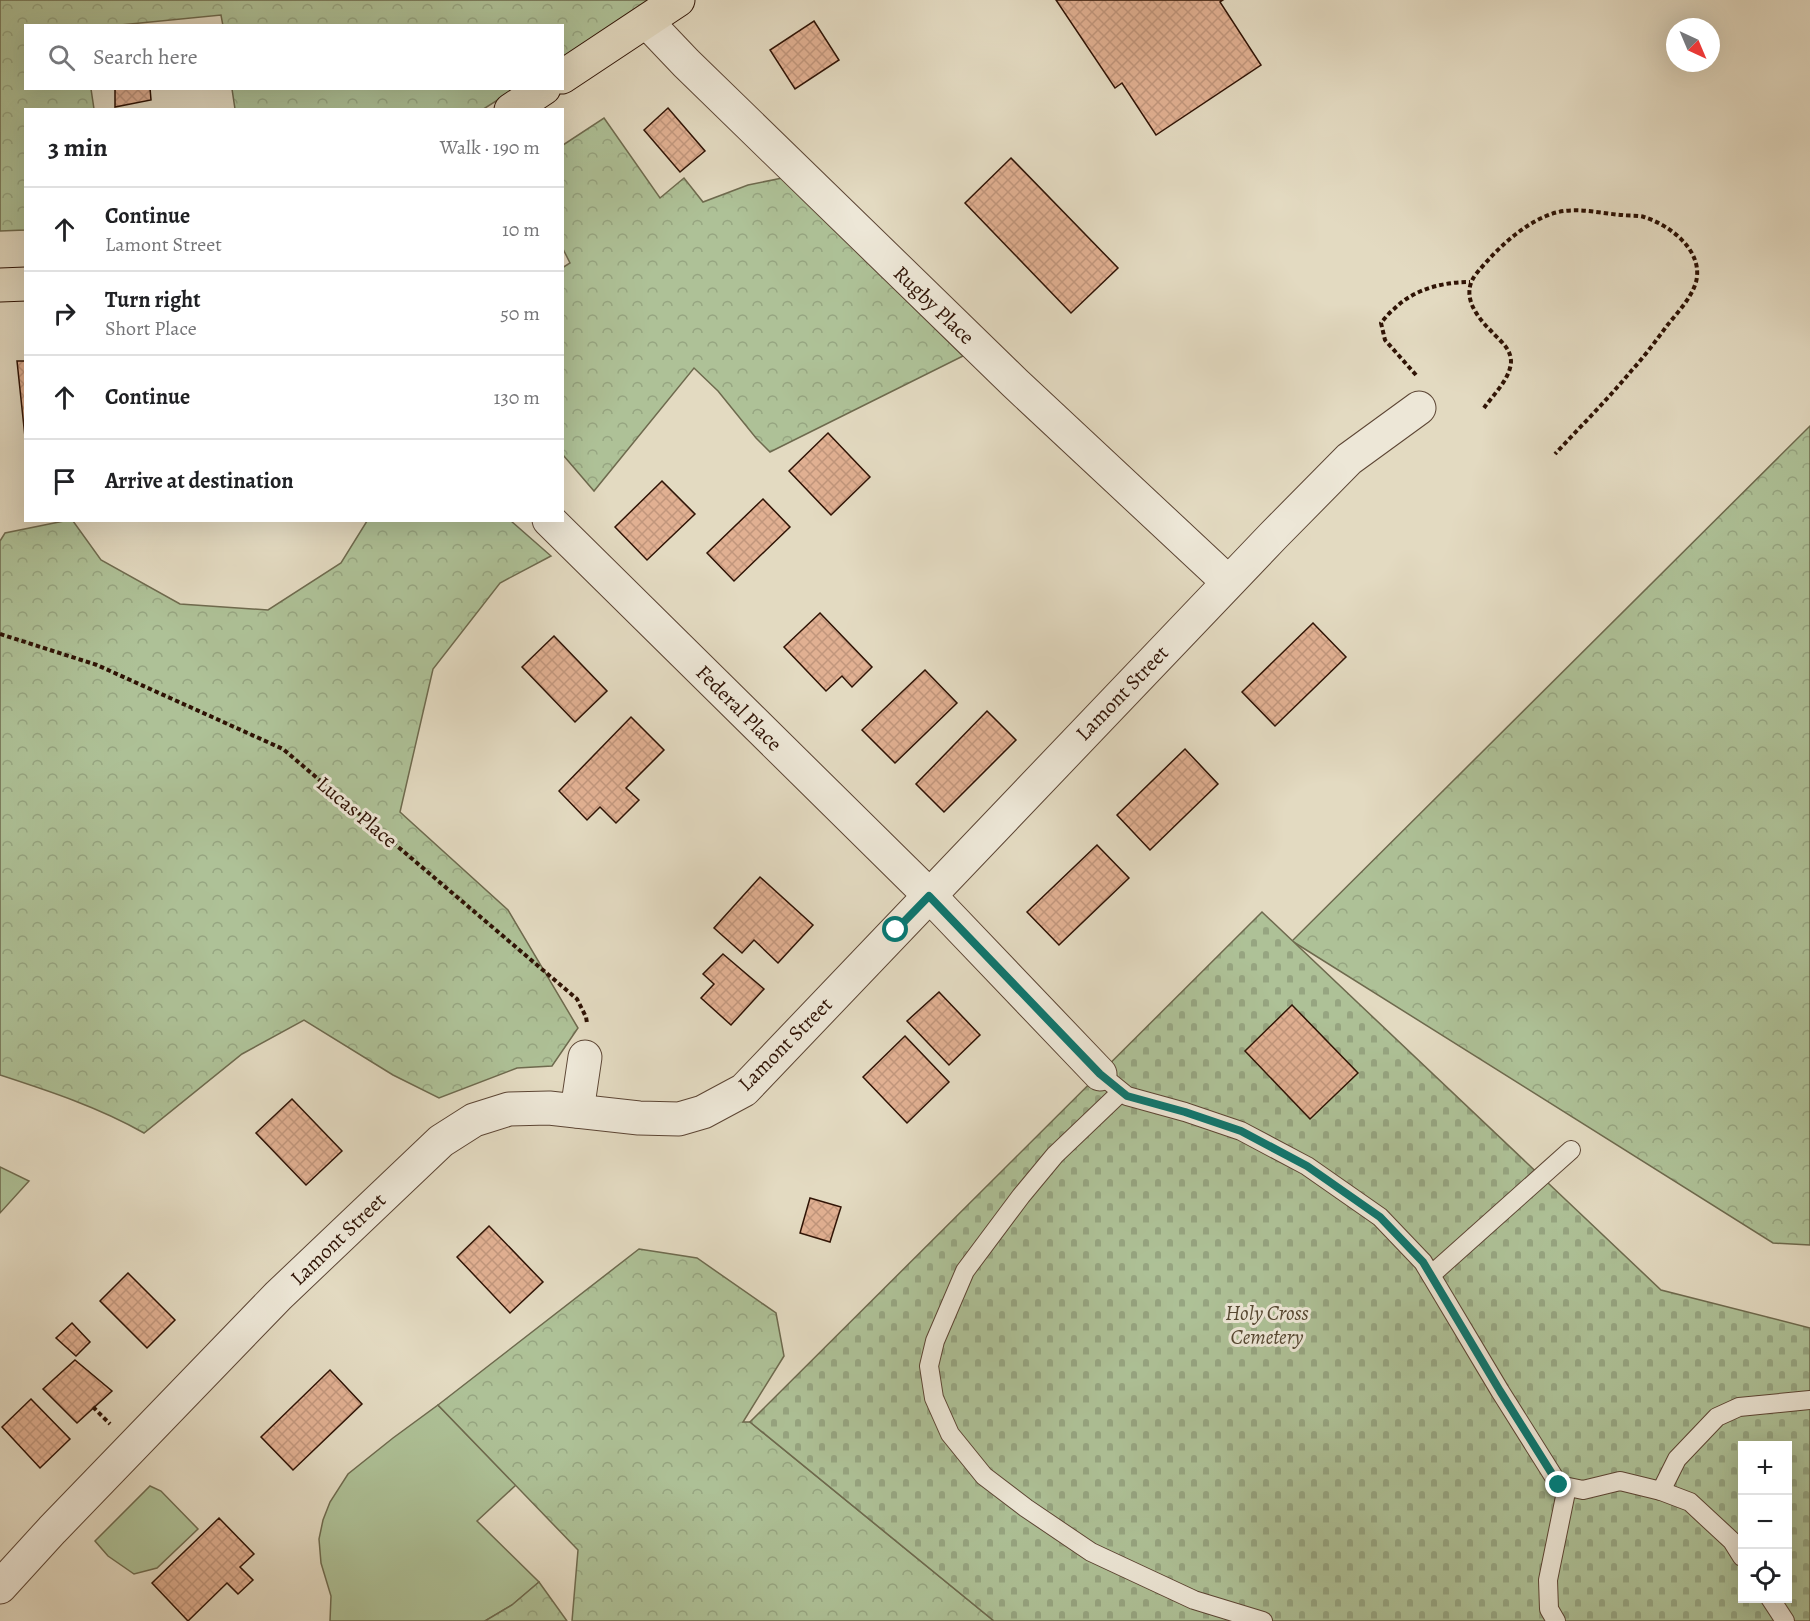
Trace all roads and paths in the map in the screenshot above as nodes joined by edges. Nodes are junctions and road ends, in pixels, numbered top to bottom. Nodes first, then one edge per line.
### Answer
1 (678, 0) edge
2 (646, 22) junction
3 (564, 76) edge
4 (541, 90) edge
5 (514, 108) edge
6 (1470, 282) junction
7 (24, 284) edge
8 (0, 285) edge
9 (1418, 392) joint
10 (1484, 408) dead end
11 (1555, 454) dead end
12 (551, 522) edge
13 (1228, 582) junction
14 (0, 634) edge
15 (929, 896) junction
16 (585, 1057) joint
17 (1111, 1083) junction
18 (577, 1111) junction
19 (1571, 1150) dead end
20 (1431, 1275) junction
21 (1810, 1400) edge
22 (93, 1407) dead end
23 (112, 1426) dead end
24 (1567, 1487) junction
25 (1661, 1491) junction
26 (1738, 1550) edge
27 (0, 1587) edge
28 (1773, 1603) edge
29 (1263, 1621) edge
30 (1549, 1621) edge
31 (1556, 1621) edge
32 (1785, 1621) edge

1 - 2 main road
2 - 3 main road
2 - 13 street, Rugby Place
4 - 5 main road
6 - 9 path
6 - 10 path
6 - 11 path
7 - 8 main road
9 - 13 street, Lamont Street
12 - 15 street, Federal Place
13 - 15 street, Lamont Street
14 - 16 path, Lucas Place
15 - 17 street, Federal Place
15 - 18 street, Lamont Street
16 - 18 street
17 - 20 lane
17 - 29 lane
18 - 27 street, Lamont Street
19 - 20 lane
20 - 24 lane
21 - 25 lane
22 - 23 path
24 - 25 lane
24 - 31 lane
25 - 26 lane
28 - 32 lane
30 - 31 lane

